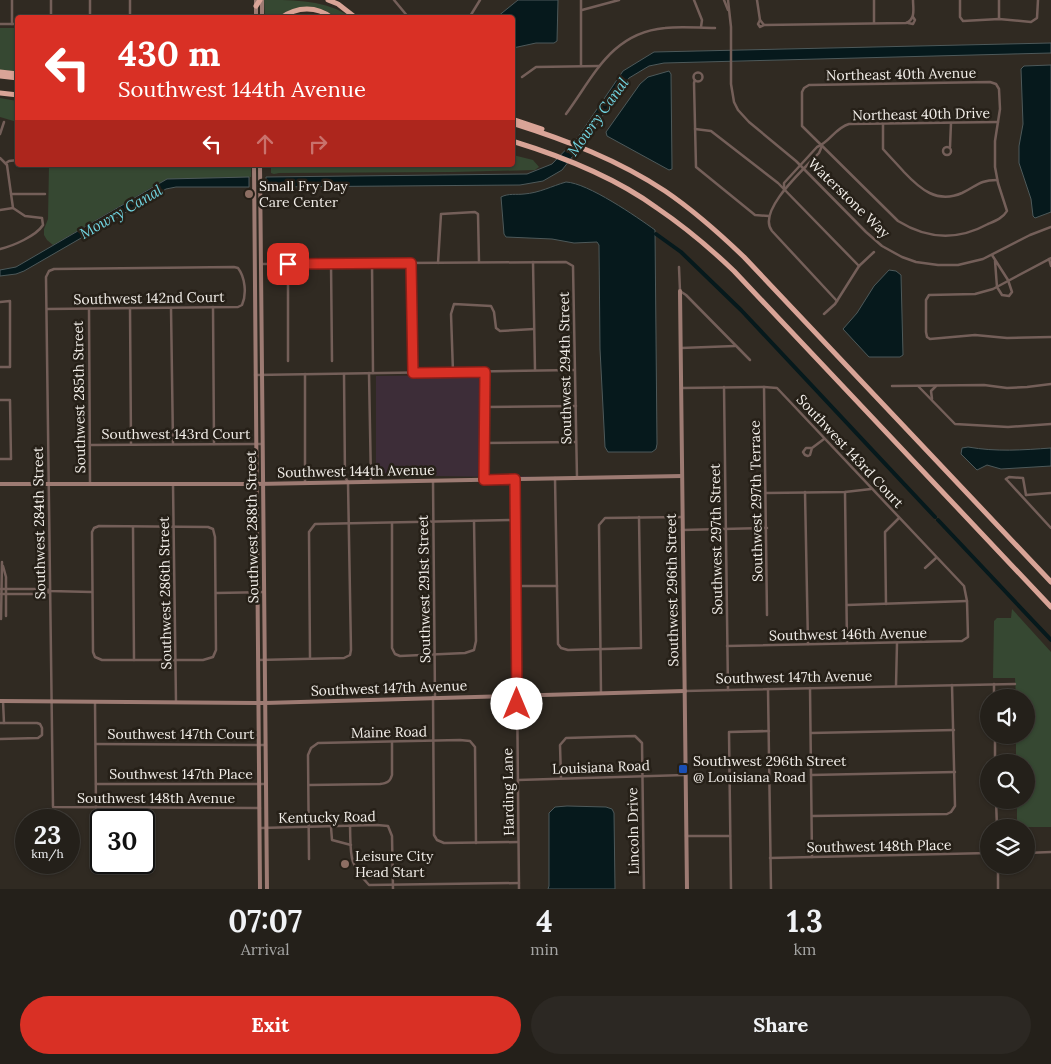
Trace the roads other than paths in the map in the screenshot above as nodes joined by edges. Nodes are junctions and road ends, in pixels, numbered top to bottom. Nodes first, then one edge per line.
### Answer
1 (12, 0) edge
2 (51, 0) edge
3 (90, 0) edge
4 (130, 0) edge
5 (261, 0) edge
6 (328, 0) edge
7 (394, 0) edge
8 (480, 0) edge
9 (581, 0) edge
10 (619, 0) edge
11 (694, 0) edge
12 (724, 0) edge
13 (728, 0) edge
14 (757, 0) edge
15 (874, 0) edge
16 (913, 0) edge
17 (960, 0) edge
18 (999, 0) edge
19 (1038, 0) edge
20 (256, 3) edge
21 (582, 10) junction
22 (730, 14) junction
23 (51, 15) edge
24 (90, 15) edge
25 (130, 15) edge
26 (262, 15) edge
27 (286, 15) edge
28 (327, 15) edge
29 (352, 15) edge
30 (406, 15) edge
31 (471, 15) edge
32 (999, 19) junction
33 (0, 24) edge
34 (12, 24) joint
35 (874, 24) junction
36 (701, 27) junction
37 (716, 28) dead end
38 (581, 66) junction
39 (598, 66) junction
40 (0, 72) edge
41 (15, 74) edge
42 (0, 76) edge
43 (522, 77) dead end
44 (15, 78) edge
45 (695, 80) dead end
46 (0, 93) edge
47 (15, 96) edge
48 (566, 114) dead end
49 (515, 120) edge
50 (4, 122) dead end
51 (951, 122) junction
52 (998, 122) junction
53 (515, 124) edge
54 (882, 124) junction
55 (695, 129) junction
56 (0, 134) edge
57 (558, 137) junction
58 (515, 143) edge
59 (822, 145) junction
60 (950, 147) dead end
61 (0, 158) edge
62 (15, 160) edge
63 (6, 163) junction
64 (801, 166) junction
65 (254, 167) edge
66 (260, 167) edge
67 (804, 169) junction
68 (998, 180) junction
69 (784, 189) junction
70 (11, 194) junction
71 (45, 194) dead end
72 (13, 208) junction
73 (0, 210) edge
74 (769, 216) junction
75 (1051, 227) edge
76 (0, 249) edge
77 (874, 252) dead end
78 (992, 255) junction
79 (1050, 259) edge
80 (995, 261) junction
81 (479, 262) junction
82 (533, 262) junction
83 (372, 263) junction
84 (411, 263) junction
85 (438, 263) junction
86 (254, 264) junction
87 (261, 264) junction
88 (288, 264) junction
89 (331, 264) junction
90 (859, 266) junction
91 (1051, 266) edge
92 (679, 267) dead end
93 (238, 268) joint
94 (1008, 280) junction
95 (997, 286) junction
96 (680, 291) junction
97 (837, 301) junction
98 (0, 302) edge
99 (213, 307) junction
100 (89, 308) junction
101 (130, 308) junction
102 (171, 308) junction
103 (47, 309) junction
104 (824, 314) dead end
105 (534, 329) junction
106 (1051, 337) edge
107 (736, 346) junction
108 (681, 348) junction
109 (750, 360) dead end
110 (288, 361) dead end
111 (332, 361) dead end
112 (0, 367) edge
113 (574, 370) junction
114 (535, 371) junction
115 (453, 372) junction
116 (485, 372) junction
117 (371, 373) junction
118 (413, 373) junction
119 (304, 374) junction
120 (344, 374) junction
121 (255, 375) junction
122 (262, 375) junction
123 (1051, 384) edge
124 (939, 385) junction
125 (892, 386) dead end
126 (918, 386) junction
127 (724, 387) junction
128 (764, 387) junction
129 (682, 388) junction
130 (0, 400) edge
131 (932, 400) junction
132 (576, 406) junction
133 (485, 407) junction
134 (1051, 424) edge
135 (824, 439) junction
136 (576, 442) junction
137 (484, 443) junction
138 (173, 444) junction
139 (214, 444) junction
140 (256, 444) junction
141 (262, 444) junction
142 (90, 445) junction
143 (132, 445) junction
144 (812, 448) dead end
145 (0, 459) edge
146 (682, 476) junction
147 (554, 478) junction
148 (577, 478) junction
149 (515, 479) junction
150 (484, 480) junction
151 (433, 481) junction
152 (348, 482) junction
153 (371, 482) junction
154 (306, 483) junction
155 (0, 484) edge
156 (49, 484) junction
157 (90, 484) junction
158 (173, 484) junction
159 (256, 484) junction
160 (263, 484) junction
161 (872, 489) junction
162 (805, 492) junction
163 (845, 492) junction
164 (766, 493) junction
165 (1051, 493) edge
166 (1024, 497) junction
167 (639, 517) junction
168 (682, 517) junction
169 (899, 518) junction
170 (515, 520) junction
171 (474, 521) junction
172 (392, 522) junction
173 (433, 522) junction
174 (350, 524) junction
175 (133, 527) junction
176 (174, 527) junction
177 (766, 528) junction
178 (1051, 528) edge
179 (726, 529) junction
180 (682, 530) junction
181 (936, 558) junction
182 (925, 568) dead end
183 (1051, 582) edge
184 (516, 586) junction
185 (557, 586) junction
186 (1, 589) junction
187 (6, 589) junction
188 (50, 591) junction
189 (92, 592) junction
190 (257, 592) junction
191 (264, 592) junction
192 (216, 593) junction
193 (1, 594) junction
194 (6, 594) junction
195 (967, 601) junction
196 (886, 604) junction
197 (847, 605) junction
198 (1051, 607) edge
199 (767, 615) dead end
200 (6, 616) dead end
201 (2, 619) dead end
202 (847, 643) junction
203 (896, 643) junction
204 (808, 644) junction
205 (727, 646) junction
206 (601, 648) junction
207 (434, 655) junction
208 (310, 658) junction
209 (134, 660) junction
210 (176, 660) junction
211 (258, 660) junction
212 (265, 660) junction
213 (994, 684) junction
214 (1015, 684) dead end
215 (952, 685) junction
216 (896, 686) junction
217 (810, 688) junction
218 (768, 689) junction
219 (994, 689) edge
220 (684, 690) junction
221 (728, 690) junction
222 (601, 693) junction
223 (517, 695) junction
224 (434, 697) junction
225 (2, 701) edge
226 (52, 702) junction
227 (95, 702) junction
228 (176, 702) junction
229 (258, 703) junction
230 (265, 703) junction
231 (2, 723) edge
232 (954, 730) junction
233 (769, 731) junction
234 (811, 733) junction
235 (0, 739) edge
236 (434, 741) junction
237 (392, 742) junction
238 (96, 744) junction
239 (266, 744) junction
240 (259, 745) junction
241 (955, 772) junction
242 (685, 775) junction
243 (811, 775) junction
244 (642, 776) junction
245 (561, 778) junction
246 (518, 780) junction
247 (96, 784) junction
248 (259, 784) junction
249 (266, 784) junction
250 (309, 785) junction
251 (53, 807) joint
252 (96, 808) junction
253 (260, 808) junction
254 (812, 816) junction
255 (350, 826) junction
256 (332, 827) junction
257 (260, 828) junction
258 (266, 828) junction
259 (309, 828) junction
260 (686, 836) junction
261 (730, 836) junction
262 (518, 842) junction
263 (476, 843) junction
264 (350, 845) junction
265 (1051, 852) edge
266 (980, 853) edge
267 (1035, 853) edge
268 (812, 857) junction
269 (770, 858) junction
270 (309, 859) dead end
271 (998, 874) edge
272 (519, 883) junction
273 (393, 887) edge
274 (260, 889) edge
275 (267, 889) edge
276 (519, 889) edge
277 (644, 889) edge
278 (687, 889) edge
279 (731, 889) edge
280 (771, 889) edge
281 (998, 889) edge

1 - 34 street
2 - 23 street
3 - 24 street
4 - 25 street
5 - 20 highway
5 - 26 street
6 - 29 highway
7 - 30 street
8 - 31 street
9 - 21 street
10 - 21 street
11 - 36 street
12 - 22 street, Waterstone Way
13 - 22 street, Waterstone Way
14 - 35 street
15 - 35 street
16 - 35 street
17 - 32 street
18 - 32 street
19 - 32 street
21 - 38 street
22 - 64 street, Waterstone Way
27 - 28 highway
33 - 34 street
36 - 37 street
36 - 39 street
38 - 39 street
38 - 43 street
39 - 48 street
40 - 41 highway
42 - 44 highway
45 - 55 street
46 - 47 highway
49 - 57 highway
50 - 56 street
51 - 52 street, Northeast 40th Drive
51 - 54 street, Northeast 40th Drive
51 - 60 street
52 - 59 street, Northeast 40th Avenue
52 - 68 street
53 - 57 highway
54 - 59 street, Northeast 40th Drive
54 - 68 street
55 - 69 street
55 - 74 street
57 - 183 highway
58 - 198 highway
59 - 64 street
59 - 67 street
59 - 68 street
61 - 63 street
62 - 63 street
63 - 70 street
64 - 67 street, Waterstone Way
64 - 69 street
65 - 86 street, Southwest 288th Street
66 - 87 street, Southwest 288th Street
67 - 69 street
67 - 78 street, Waterstone Way
69 - 74 street
69 - 90 street
70 - 71 street
70 - 72 street
72 - 73 street
72 - 76 street
74 - 97 street
75 - 78 street, Waterstone Way
77 - 90 street
78 - 80 street
79 - 91 street
79 - 94 street
80 - 94 street
80 - 95 street
81 - 82 street
81 - 85 street
81 - 85 street
82 - 105 street
82 - 113 street, Southwest 294th Street
83 - 84 street
83 - 89 street
83 - 117 street
84 - 85 street
84 - 118 street
86 - 87 street
86 - 121 street, Southwest 288th Street
87 - 88 street
87 - 122 street, Southwest 288th Street
88 - 89 street
88 - 110 street
89 - 111 street
90 - 97 street
92 - 96 street
93 - 99 street, Southwest 142nd Court
93 - 103 street, Southwest 284th Street
94 - 95 street
94 - 95 street
95 - 106 street
96 - 107 street
96 - 108 street, Southwest 296th Street
97 - 104 street
98 - 112 street
99 - 102 street, Southwest 142nd Court
99 - 139 street
100 - 101 street, Southwest 142nd Court
100 - 103 street, Southwest 142nd Court
100 - 142 street, Southwest 285th Street
101 - 102 street, Southwest 142nd Court
101 - 143 street
102 - 138 street
103 - 156 street, Southwest 284th Street
105 - 114 street
105 - 115 street
107 - 108 street
107 - 109 street
108 - 129 street, Southwest 296th Street
113 - 114 street
113 - 132 street, Southwest 294th Street
114 - 116 street
115 - 116 street
115 - 118 street
116 - 133 street
117 - 118 street
117 - 120 street
117 - 153 street
119 - 120 street
119 - 122 street
119 - 154 street
120 - 152 street
121 - 122 street
121 - 140 street, Southwest 288th Street
122 - 141 street, Southwest 288th Street
123 - 124 street
124 - 126 street
124 - 131 street
125 - 126 street
126 - 131 street
127 - 128 street, Southwest 143rd Court
127 - 129 street, Southwest 143rd Court
127 - 179 street, Southwest 297th Street
128 - 135 street, Southwest 143rd Court
128 - 164 street, Southwest 297th Terrace
129 - 146 street, Southwest 296th Street
130 - 145 street
131 - 134 street
132 - 133 street
132 - 136 street, Southwest 294th Street
133 - 137 street
135 - 144 street
135 - 161 street, Southwest 143rd Court
136 - 137 street
136 - 148 street, Southwest 294th Street
137 - 150 street
138 - 139 street, Southwest 143rd Court
138 - 143 street, Southwest 143rd Court
139 - 140 street, Southwest 143rd Court
140 - 141 street, Southwest 143rd Court
140 - 159 street, Southwest 288th Street
141 - 160 street, Southwest 288th Street
142 - 143 street, Southwest 143rd Court
142 - 157 street, Southwest 285th Street
146 - 148 street, Southwest 144th Avenue
146 - 168 street, Southwest 296th Street
147 - 148 street, Southwest 144th Avenue
147 - 149 street, Southwest 144th Avenue
147 - 185 street
149 - 150 street, Southwest 144th Avenue
149 - 170 street, Harding Lane
150 - 151 street, Southwest 144th Avenue
151 - 153 street, Southwest 144th Avenue
151 - 173 street, Southwest 291st Street
152 - 153 street, Southwest 144th Avenue
152 - 154 street, Southwest 144th Avenue
152 - 174 street
154 - 160 street, Southwest 144th Avenue
155 - 156 street, Southwest 144th Avenue
156 - 157 street, Southwest 144th Avenue
156 - 188 street, Southwest 284th Street
157 - 158 street, Southwest 144th Avenue
158 - 159 street, Southwest 144th Avenue
158 - 176 street, Southwest 286th Street
159 - 160 street, Southwest 144th Avenue
159 - 190 street, Southwest 288th Street
160 - 191 street, Southwest 288th Street
161 - 163 street
161 - 169 street, Southwest 143rd Court
162 - 163 street
162 - 164 street
162 - 204 street
163 - 197 street
164 - 177 street, Southwest 297th Terrace
165 - 166 street
166 - 166 street
166 - 178 street
167 - 168 street
167 - 206 street
167 - 206 street
168 - 180 street, Southwest 296th Street
169 - 181 street, Southwest 143rd Court
169 - 196 street
170 - 171 street
170 - 184 street, Harding Lane
171 - 173 street
171 - 207 street
172 - 173 street
172 - 174 street
172 - 207 street
173 - 207 street, Southwest 291st Street
174 - 208 street
174 - 208 street
175 - 176 street
175 - 189 street
175 - 209 street
176 - 192 street
176 - 210 street, Southwest 286th Street
177 - 179 street
177 - 199 street, Southwest 297th Terrace
179 - 180 street
179 - 205 street, Southwest 297th Street
180 - 220 street, Southwest 296th Street
181 - 182 street
181 - 195 street, Southwest 143rd Court
184 - 185 street
184 - 223 street, Harding Lane
185 - 206 street
186 - 187 street
186 - 187 street
186 - 193 street
187 - 188 street
187 - 194 street
188 - 189 street
188 - 194 street
188 - 226 street, Southwest 284th Street
189 - 209 street
190 - 191 street
190 - 192 street
190 - 211 street, Southwest 288th Street
191 - 212 street, Southwest 288th Street
192 - 210 street
193 - 194 street
193 - 201 street
194 - 200 street
195 - 196 street
195 - 203 street, Southwest 146th Avenue
196 - 197 street
197 - 202 street
202 - 203 street, Southwest 146th Avenue
202 - 204 street, Southwest 146th Avenue
203 - 216 street
204 - 205 street, Southwest 146th Avenue
205 - 221 street, Southwest 297th Street
206 - 222 street
207 - 224 street, Southwest 291st Street
208 - 212 street
209 - 210 street
210 - 228 street, Southwest 286th Street
211 - 212 street
211 - 229 street, Southwest 288th Street
212 - 230 street, Southwest 288th Street
213 - 214 street, Southwest 147th Avenue
213 - 215 street, Southwest 147th Avenue
213 - 219 street
215 - 216 street, Southwest 147th Avenue
215 - 232 street
216 - 217 street, Southwest 147th Avenue
217 - 218 street, Southwest 147th Avenue
217 - 234 street
218 - 221 street, Southwest 147th Avenue
218 - 233 street
220 - 221 street, Southwest 147th Avenue
220 - 222 street, Southwest 147th Avenue
220 - 242 street, Southwest 296th Street
222 - 223 street, Southwest 147th Avenue
223 - 224 street, Southwest 147th Avenue
223 - 246 street, Harding Lane
224 - 230 street, Southwest 147th Avenue
224 - 236 street, Southwest 291st Street
225 - 226 street, Southwest 147th Avenue
225 - 231 street, Southwest 147th Avenue
226 - 227 street, Southwest 147th Avenue
226 - 251 street, Southwest 284th Street
227 - 228 street, Southwest 147th Avenue
227 - 238 street
228 - 229 street, Southwest 147th Avenue
229 - 230 street, Southwest 147th Avenue
229 - 240 street, Southwest 288th Street
230 - 239 street, Southwest 288th Street
231 - 235 street, Southwest 147th Avenue
232 - 234 street
232 - 241 street
233 - 261 street
233 - 269 street
234 - 243 street
236 - 237 street, Maine Road
236 - 263 street, Southwest 291st Street
236 - 263 street, Maine Road
237 - 250 street
237 - 250 street, Maine Road
238 - 240 street, Southwest 147th Court
238 - 247 street
239 - 240 street, Southwest 147th Court
239 - 249 street, Southwest 288th Street
240 - 248 street, Southwest 288th Street
241 - 243 street
241 - 254 street
242 - 244 street, Louisiana Road
242 - 260 street, Southwest 296th Street
243 - 254 street
244 - 245 street, Louisiana Road
244 - 245 street, Lincoln Drive
244 - 277 street, Lincoln Drive
245 - 246 street, Louisiana Road
246 - 262 street, Harding Lane
247 - 248 street, Southwest 147th Place
247 - 252 street
248 - 249 street, Southwest 147th Place
248 - 253 street, Southwest 288th Street
249 - 258 street, Southwest 288th Street
250 - 259 street
251 - 252 street, Southwest 148th Avenue
252 - 253 street, Southwest 148th Avenue
253 - 257 street, Southwest 288th Street
254 - 268 street
255 - 256 street, Kentucky Road
255 - 264 street
255 - 273 street, Kentucky Road
256 - 259 street, Kentucky Road
256 - 264 street
257 - 258 street, Kentucky Road
257 - 274 street, Southwest 288th Street
258 - 259 street, Kentucky Road
258 - 275 street, Southwest 288th Street
259 - 270 street
260 - 261 street
260 - 278 street, Southwest 296th Street
261 - 279 street
262 - 263 street
262 - 272 street, Harding Lane
264 - 273 street
265 - 267 street
266 - 268 street, Southwest 148th Place
268 - 269 street, Southwest 148th Place
269 - 280 street
271 - 281 street
272 - 273 street
272 - 276 street, Harding Lane

